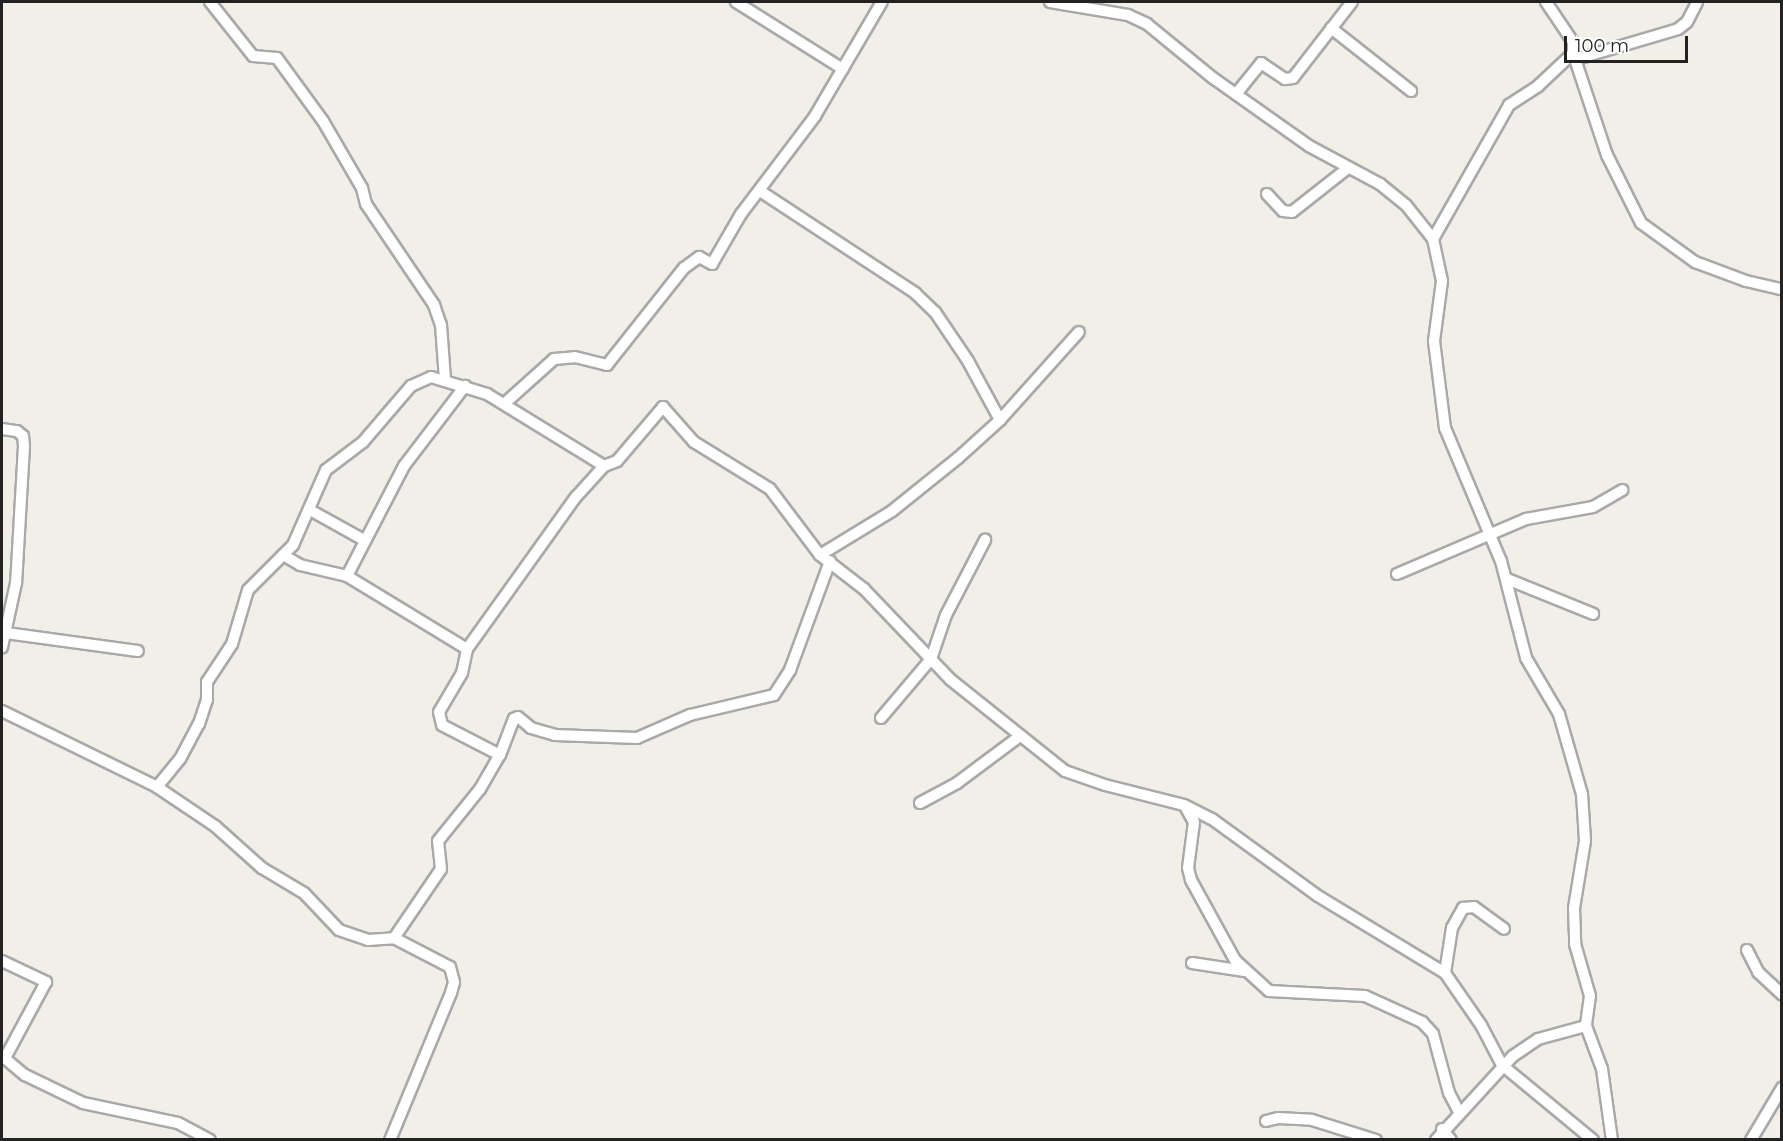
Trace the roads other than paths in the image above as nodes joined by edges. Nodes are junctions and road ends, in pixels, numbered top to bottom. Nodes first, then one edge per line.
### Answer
1 (210, 2) edge
2 (736, 2) edge
3 (882, 2) edge
4 (1050, 2) edge
5 (1352, 2) edge
6 (1546, 2) edge
7 (1697, 2) edge
8 (1331, 28) junction
9 (1575, 56) junction
10 (843, 69) junction
11 (1411, 91) dead end
12 (1236, 94) junction
13 (1348, 168) junction
14 (760, 191) junction
15 (1267, 194) dead end
16 (1433, 239) junction
17 (1782, 289) edge
18 (1079, 332) dead end
19 (445, 379) junction
20 (465, 386) junction
21 (504, 404) junction
22 (1000, 420) junction
23 (2, 429) edge
24 (604, 466) junction
25 (1623, 490) dead end
26 (310, 510) junction
27 (1492, 535) junction
28 (364, 540) junction
29 (985, 540) dead end
30 (283, 555) junction
31 (825, 558) junction
32 (1397, 574) dead end
33 (347, 576) junction
34 (1507, 579) junction
35 (1593, 614) dead end
36 (6, 633) junction
37 (2, 646) edge
38 (467, 649) junction
39 (138, 651) dead end
40 (932, 659) junction
41 (2, 711) edge
42 (881, 718) dead end
43 (1020, 736) junction
44 (500, 755) junction
45 (157, 787) junction
46 (920, 803) dead end
47 (1184, 805) junction
48 (1504, 929) dead end
49 (394, 938) junction
50 (1747, 950) dead end
51 (2, 961) edge
52 (1192, 963) dead end
53 (1244, 971) junction
54 (1445, 973) junction
55 (1782, 994) edge
56 (1586, 1026) junction
57 (3, 1057) edge
58 (1502, 1065) junction
59 (1782, 1088) edge
60 (1459, 1112) junction
61 (1266, 1121) dead end
62 (1442, 1129) junction
63 (210, 1140) edge
64 (390, 1140) edge
65 (1376, 1140) edge
66 (1436, 1140) edge
67 (1451, 1140) edge
68 (1593, 1140) edge
69 (1612, 1140) edge
70 (1751, 1140) edge

1 - 19 street
2 - 10 street
3 - 10 street
4 - 12 street
5 - 8 street
6 - 9 street
7 - 9 street
8 - 11 street
8 - 12 street
9 - 16 street
9 - 17 street
10 - 14 street
12 - 13 street
13 - 15 street
13 - 16 street
14 - 21 street
14 - 22 street
16 - 27 street
18 - 22 street
19 - 20 street
19 - 26 street
20 - 21 street
20 - 28 street
21 - 24 street
22 - 31 street
23 - 36 street
24 - 31 street
24 - 38 street
25 - 27 street
26 - 28 street
26 - 30 street
27 - 32 street
27 - 34 street
28 - 33 street
29 - 40 street
30 - 33 street
30 - 45 street
31 - 40 street
31 - 44 street
33 - 38 street
34 - 35 street
34 - 56 street
36 - 37 street
36 - 39 street
38 - 44 street
40 - 42 street
40 - 43 street
41 - 45 street
43 - 46 street
43 - 47 street
44 - 49 street
45 - 49 street
47 - 53 street
47 - 54 street
48 - 54 street
49 - 64 street
50 - 55 street
51 - 57 street
52 - 53 street
53 - 60 street
54 - 58 street
56 - 58 street
56 - 69 street
57 - 63 street
58 - 60 street
58 - 68 street
59 - 70 street
60 - 62 street
61 - 65 street
62 - 66 street
62 - 67 street

